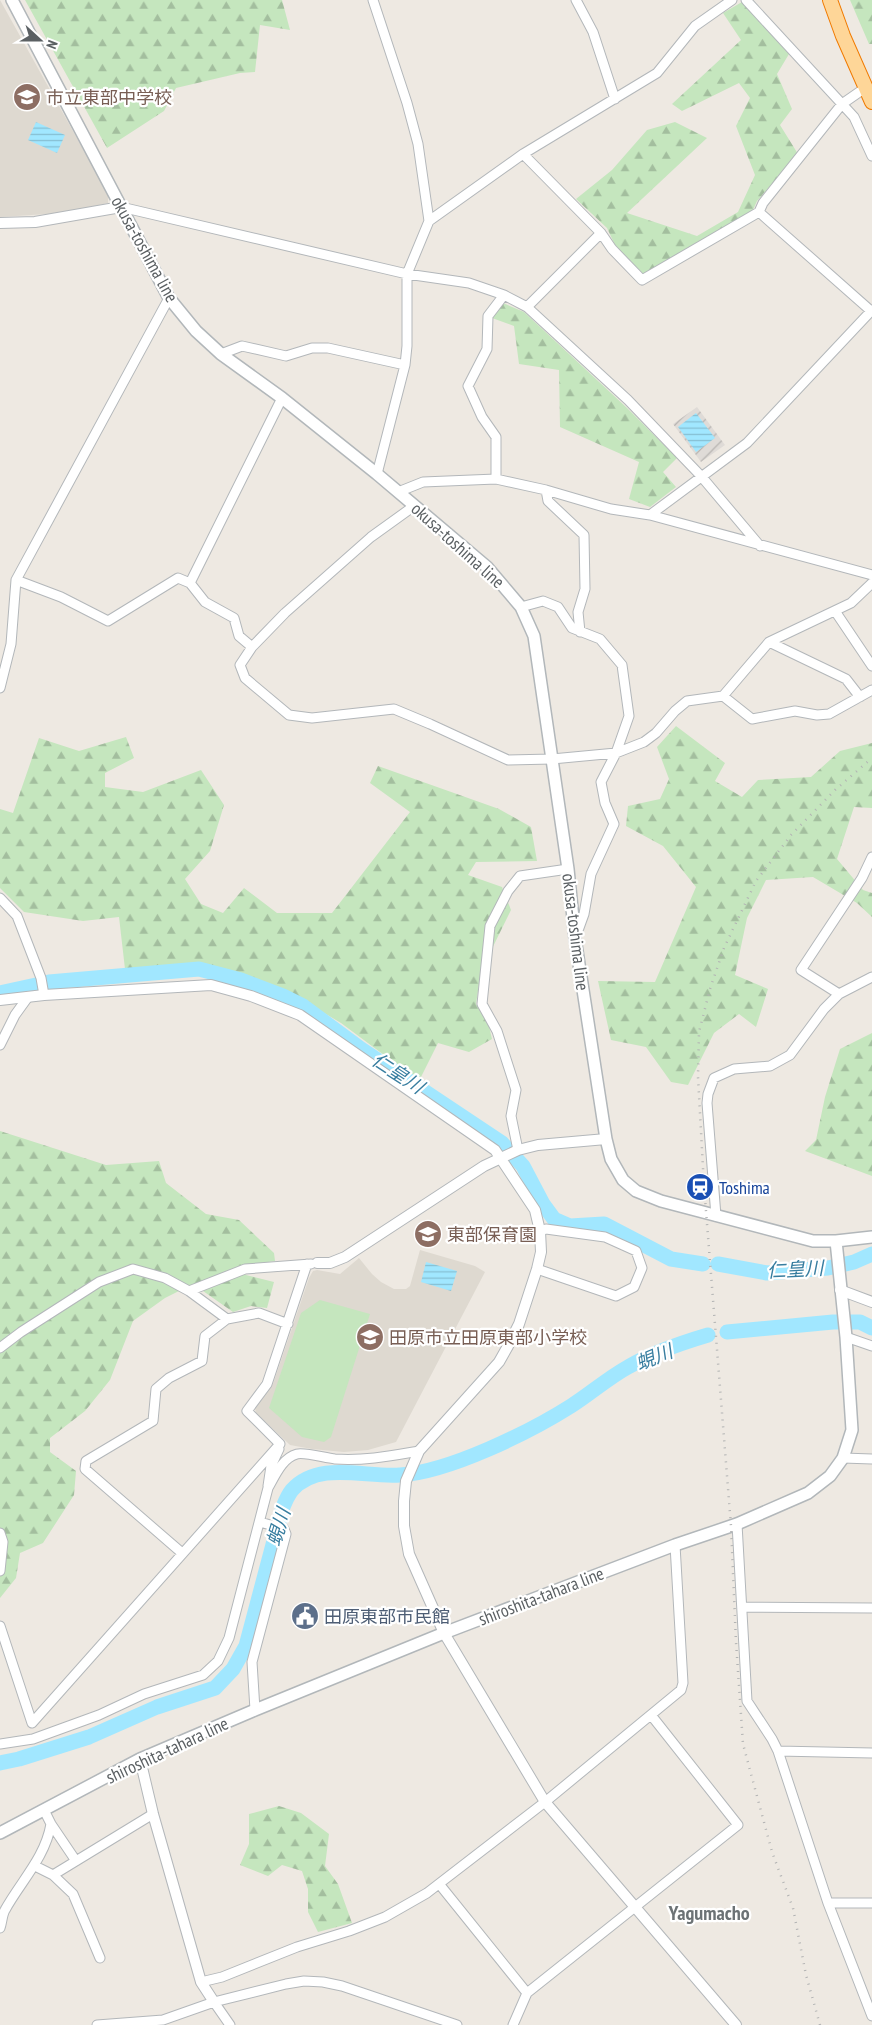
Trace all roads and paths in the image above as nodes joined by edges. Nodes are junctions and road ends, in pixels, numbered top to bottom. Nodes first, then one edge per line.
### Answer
1 (12, 0) edge
2 (373, 0) edge
3 (576, 0) edge
4 (732, 0) edge
5 (746, 0) edge
6 (830, 0) edge
7 (865, 88) junction
8 (615, 99) junction
9 (872, 102) edge
10 (842, 104) junction
11 (523, 154) junction
12 (872, 156) edge
13 (121, 207) junction
14 (759, 212) junction
15 (429, 221) junction
16 (0, 223) edge
17 (601, 233) junction
18 (407, 274) junction
19 (504, 295) junction
20 (169, 298) junction
21 (527, 307) junction
22 (871, 311) edge
23 (221, 354) junction
24 (405, 365) junction
25 (282, 398) junction
26 (377, 474) junction
27 (701, 476) junction
28 (496, 479) junction
29 (546, 490) junction
30 (398, 492) junction
31 (414, 506) junction
32 (650, 516) junction
33 (760, 546) junction
34 (872, 575) edge
35 (16, 580) junction
36 (190, 583) junction
37 (872, 583) edge
38 (521, 607) junction
39 (835, 610) junction
40 (580, 632) junction
41 (769, 642) junction
42 (252, 647) junction
43 (872, 666) edge
44 (0, 688) edge
45 (872, 690) edge
46 (723, 696) junction
47 (860, 696) junction
48 (616, 753) junction
49 (552, 759) junction
50 (872, 857) edge
51 (568, 869) junction
52 (0, 898) edge
53 (575, 938) junction
54 (872, 977) edge
55 (838, 994) junction
56 (44, 995) junction
57 (28, 997) junction
58 (0, 1000) edge
59 (0, 1045) edge
60 (606, 1139) junction
61 (518, 1150) junction
62 (501, 1158) junction
63 (716, 1216) junction
64 (540, 1231) junction
65 (872, 1237) edge
66 (836, 1247) junction
67 (312, 1264) junction
68 (537, 1268) junction
69 (189, 1290) junction
70 (840, 1290) junction
71 (872, 1302) edge
72 (227, 1319) junction
73 (288, 1324) junction
74 (846, 1337) junction
75 (872, 1346) edge
76 (0, 1348) edge
77 (280, 1444) junction
78 (419, 1450) junction
79 (843, 1458) junction
80 (872, 1459) edge
81 (268, 1488) junction
82 (260, 1522) junction
83 (737, 1524) junction
84 (0, 1533) edge
85 (675, 1544) junction
86 (182, 1553) junction
87 (0, 1571) edge
88 (742, 1607) junction
89 (872, 1608) edge
90 (0, 1626) edge
91 (444, 1633) junction
92 (254, 1710) junction
93 (651, 1715) junction
94 (0, 1744) edge
95 (778, 1751) junction
96 (872, 1754) edge
97 (140, 1759) junction
98 (545, 1802) junction
99 (44, 1810) junction
100 (153, 1814) junction
101 (51, 1824) junction
102 (0, 1833) edge
103 (76, 1861) junction
104 (35, 1866) junction
105 (53, 1875) junction
106 (440, 1885) junction
107 (828, 1902) junction
108 (872, 1903) edge
109 (635, 1909) junction
110 (2, 1911) edge
111 (0, 1928) edge
112 (100, 1958) dead end
113 (201, 1982) junction
114 (527, 1993) junction
115 (214, 2002) junction
116 (872, 2016) edge
117 (97, 2025) edge
118 (230, 2025) edge
119 (457, 2025) edge
120 (512, 2025) edge
121 (736, 2025) edge

1 - 13 main road, okusa-toshima line
2 - 15 street
3 - 8 street
4 - 8 street
5 - 10 street
6 - 7 highway
7 - 9 highway
7 - 10 street
8 - 11 street
10 - 12 street
10 - 14 street
11 - 15 street
11 - 17 street
13 - 16 street
13 - 18 street
13 - 20 main road, okusa-toshima line
14 - 17 street
14 - 22 street
15 - 18 street
17 - 21 street
18 - 19 street
18 - 24 street
19 - 21 street
19 - 28 street
20 - 23 main road, okusa-toshima line
20 - 35 street
21 - 27 street
22 - 27 street
23 - 24 street
23 - 25 main road, okusa-toshima line
24 - 26 street
25 - 26 main road, okusa-toshima line
25 - 36 street
26 - 30 main road, okusa-toshima line
27 - 32 street
27 - 33 street
28 - 29 street
28 - 30 street
29 - 32 street
29 - 40 street
30 - 31 main road, okusa-toshima line
31 - 38 main road, okusa-toshima line
31 - 42 street
32 - 33 street
33 - 34 street
35 - 36 street
35 - 44 street
36 - 42 street
37 - 39 street
38 - 40 street
38 - 49 main road, okusa-toshima line
39 - 41 street
39 - 43 street
40 - 48 street
41 - 46 street
41 - 47 street
42 - 49 street
45 - 47 street
46 - 47 street
46 - 48 street
48 - 49 street
48 - 53 street
49 - 51 main road, okusa-toshima line
50 - 55 street
51 - 53 main road, okusa-toshima line
51 - 61 street
52 - 56 street
53 - 60 main road, okusa-toshima line
54 - 55 street
55 - 63 street
56 - 57 street
56 - 62 street
57 - 58 street
57 - 59 street
60 - 61 street
60 - 63 main road, okusa-toshima line
61 - 62 street
62 - 64 street
62 - 67 street
63 - 66 main road, okusa-toshima line
64 - 68 street
64 - 68 street
65 - 66 main road
66 - 70 main road, shiroshita-tahara line
67 - 69 street
67 - 73 street
68 - 78 street
69 - 72 street
69 - 76 street
70 - 71 street
70 - 74 main road, shiroshita-tahara line
72 - 73 street
72 - 86 street
73 - 77 street
74 - 75 street
74 - 79 main road, shiroshita-tahara line
77 - 81 street
77 - 86 street
78 - 81 street
78 - 91 street
79 - 80 street
79 - 83 main road, shiroshita-tahara line
81 - 82 street
82 - 92 street
82 - 94 street
83 - 85 main road, shiroshita-tahara line
83 - 88 street
84 - 87 street
85 - 91 main road, shiroshita-tahara line
85 - 93 street
86 - 90 street
88 - 89 street
88 - 95 street
91 - 92 main road, shiroshita-tahara line
91 - 98 street
92 - 97 main road, shiroshita-tahara line
93 - 98 street
93 - 109 street
95 - 96 street
95 - 107 street
97 - 99 main road, shiroshita-tahara line
97 - 100 street
98 - 106 street
98 - 109 street
99 - 101 street
99 - 102 main road, shiroshita-tahara line
100 - 103 street
100 - 113 street
101 - 103 street
101 - 104 street
103 - 105 street
104 - 105 street
104 - 110 street
105 - 112 street
106 - 113 street
106 - 114 street
107 - 108 street
107 - 116 street
109 - 114 street
109 - 121 street
110 - 111 street
113 - 115 street
114 - 120 street
115 - 117 street
115 - 118 street
115 - 119 street

